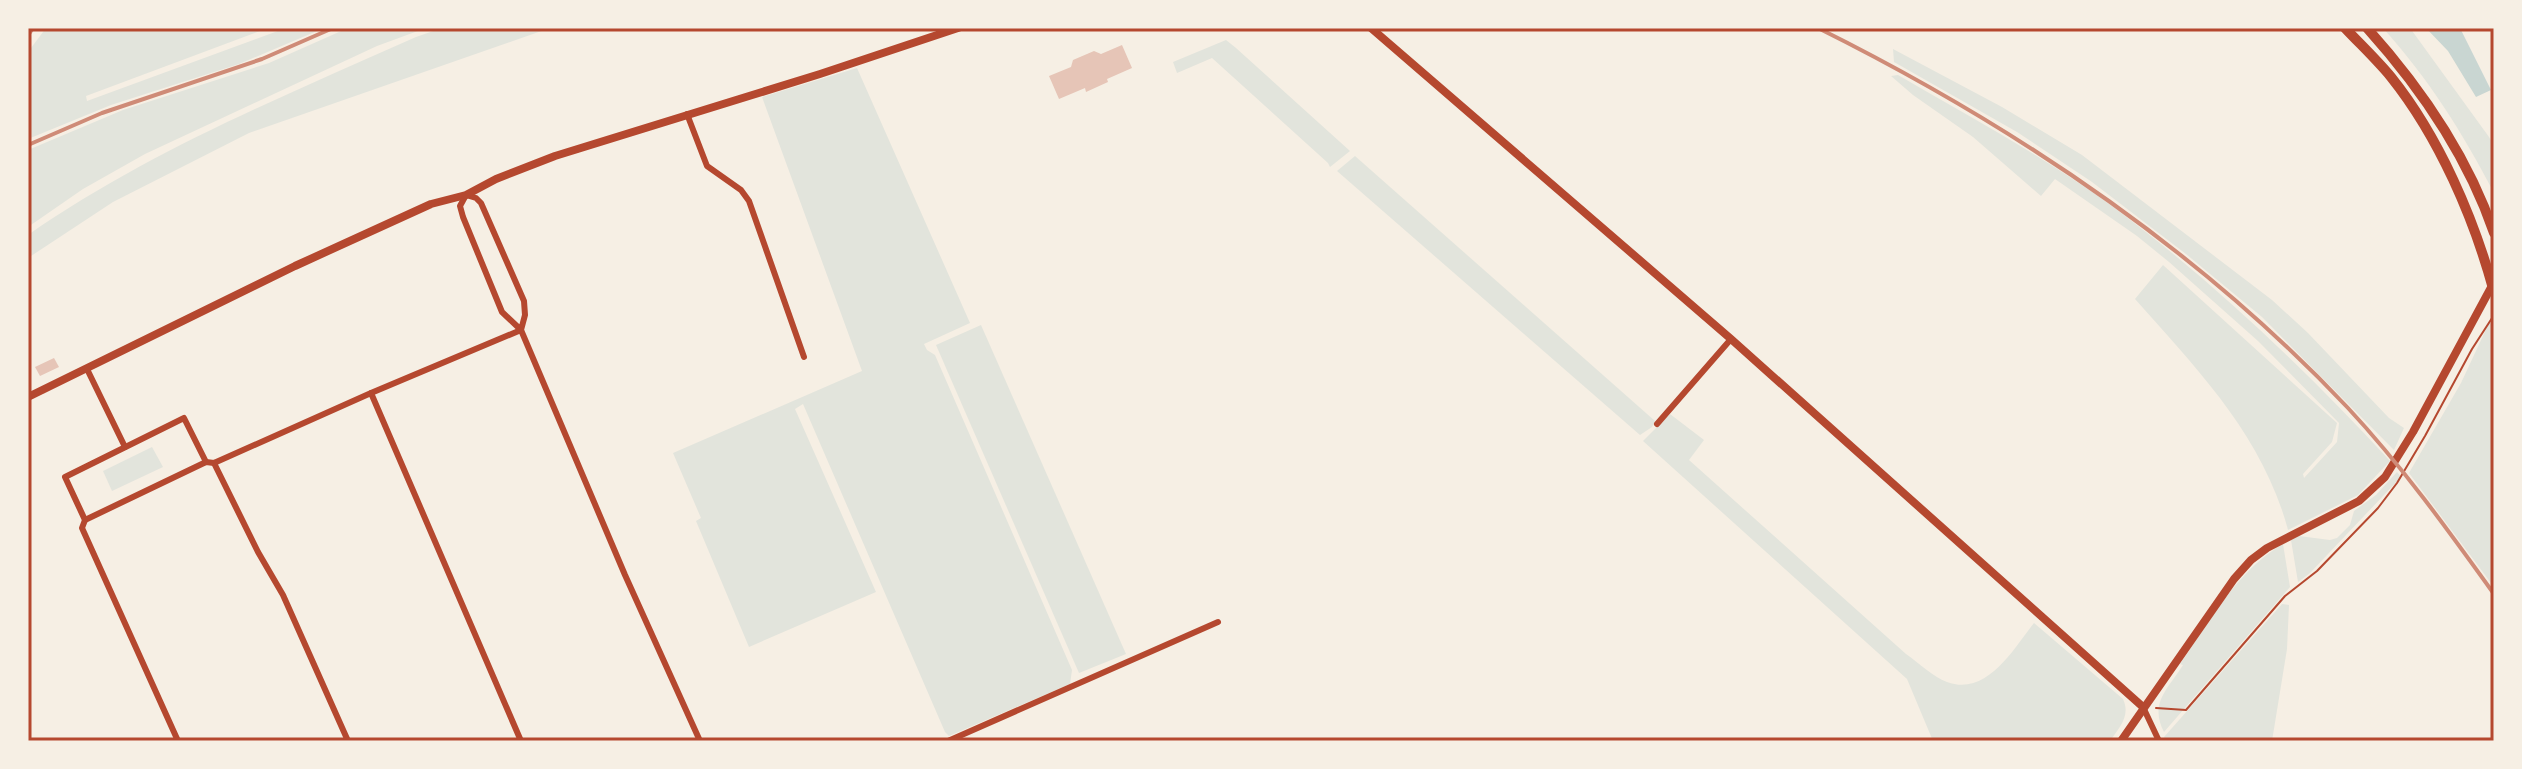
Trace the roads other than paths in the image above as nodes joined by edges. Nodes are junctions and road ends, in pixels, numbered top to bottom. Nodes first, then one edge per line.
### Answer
1 (958, 28) edge
2 (1371, 28) edge
3 (2345, 28) edge
4 (2367, 28) edge
5 (687, 114) junction
6 (466, 195) junction
7 (2494, 233) edge
8 (2494, 282) edge
9 (2494, 292) edge
10 (521, 330) junction
11 (1731, 339) junction
12 (804, 357) dead end
13 (87, 369) junction
14 (371, 393) junction
15 (28, 397) edge
16 (1657, 424) dead end
17 (125, 447) junction
18 (210, 462) junction
19 (85, 520) junction
20 (1218, 622) dead end
21 (2143, 707) junction
22 (178, 741) edge
23 (348, 741) edge
24 (521, 741) edge
25 (700, 741) edge
26 (948, 741) edge
27 (2121, 741) edge
28 (2159, 741) edge

1 - 5 street
2 - 11 street
3 - 9 main road
4 - 7 main road
5 - 6 street
5 - 12 street
6 - 10 street
6 - 10 street
6 - 13 street
8 - 21 street
10 - 14 street
10 - 25 street
11 - 16 street
11 - 21 street
13 - 15 street
13 - 17 street
14 - 18 street
14 - 24 street
17 - 18 street
17 - 19 street
18 - 19 street
18 - 23 street
19 - 22 street
20 - 26 street
21 - 27 street
21 - 28 street

